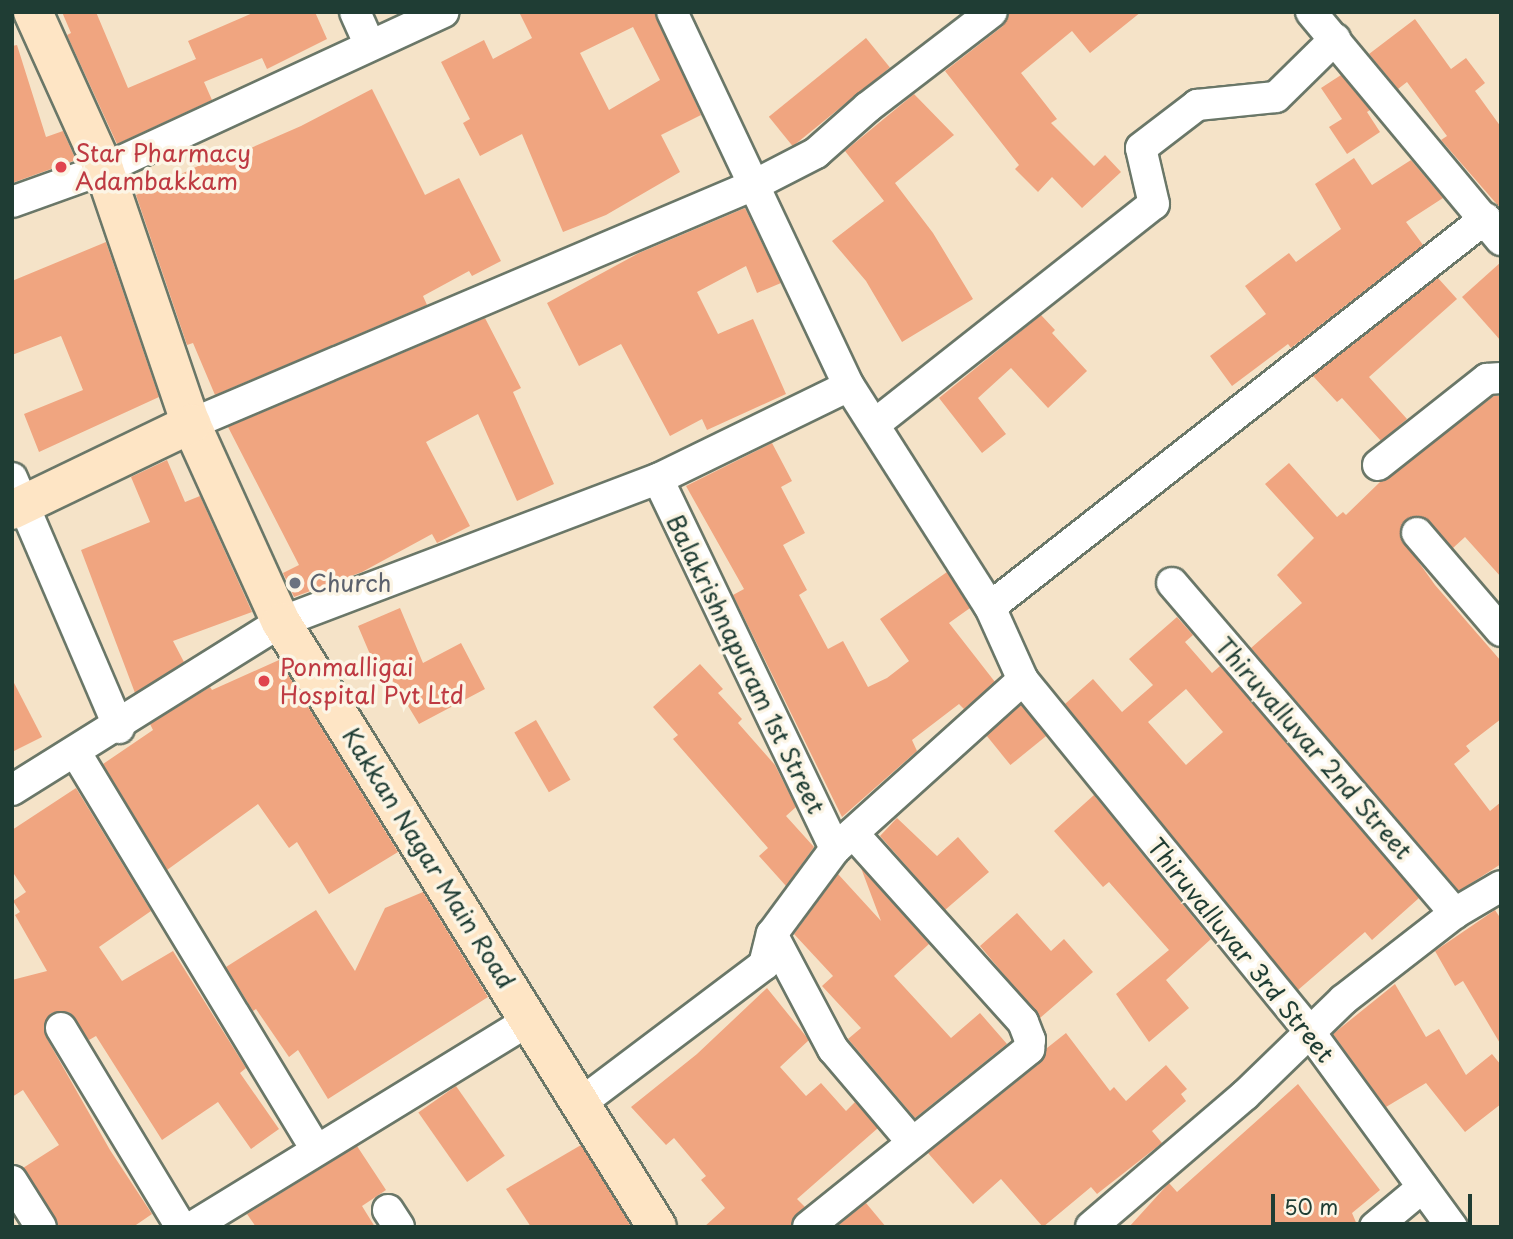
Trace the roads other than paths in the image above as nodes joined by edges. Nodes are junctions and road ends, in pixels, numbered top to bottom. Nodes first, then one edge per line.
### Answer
1 (33, 12) edge
2 (355, 12) edge
3 (444, 12) edge
4 (672, 12) edge
5 (992, 12) edge
6 (1311, 12) edge
7 (1335, 38) junction
8 (369, 44) junction
9 (104, 169) junction
10 (756, 184) junction
11 (12, 202) edge
12 (1493, 229) edge
13 (1501, 378) edge
14 (849, 386) junction
15 (191, 424) junction
16 (874, 424) junction
17 (1378, 465) dead end
18 (658, 479) junction
19 (16, 498) edge
20 (1418, 533) dead end
21 (1172, 583) dead end
22 (990, 607) junction
23 (281, 622) junction
24 (1501, 631) edge
25 (1023, 680) junction
26 (119, 727) junction
27 (76, 753) junction
28 (12, 790) edge
29 (844, 841) junction
30 (1501, 886) edge
31 (1455, 913) junction
32 (772, 934) junction
33 (530, 1020) junction
34 (61, 1028) dead end
35 (1309, 1031) junction
36 (582, 1102) junction
37 (913, 1143) junction
38 (316, 1150) junction
39 (12, 1181) edge
40 (1423, 1186) junction
41 (41, 1227) edge
42 (181, 1227) edge
43 (191, 1227) edge
44 (657, 1227) edge
45 (808, 1227) edge
46 (1091, 1227) edge
47 (1375, 1227) edge
48 (1452, 1227) edge

1 - 9 street, Kakkan Nagar Main Road
2 - 8 street
3 - 8 street
4 - 10 street, Thiruvalluvar 3rd Street
5 - 10 street
6 - 7 street
7 - 12 street
7 - 16 street
8 - 9 street
9 - 11 street
9 - 15 street, Kakkan Nagar Main Road
10 - 14 street, Thiruvalluvar 3rd Street
10 - 15 street
12 - 22 street
13 - 17 street
14 - 16 street, Thiruvalluvar 3rd Street
14 - 18 street
15 - 19 street
15 - 23 street, Kakkan Nagar Main Road
16 - 22 street, Thiruvalluvar 3rd Street
18 - 23 street
18 - 29 street, Balakrishnapuram 1st Street
19 - 26 street
20 - 24 street
21 - 31 street, Thiruvalluvar 2nd Street
22 - 25 street, Thiruvalluvar 3rd Street
23 - 26 street
23 - 33 street, Kakkan Nagar Main Road
25 - 29 street
25 - 35 street, Thiruvalluvar 3rd Street
26 - 27 street
27 - 28 street
27 - 38 street
29 - 32 street
29 - 37 street, Balakrishnapuram 1st Street
30 - 31 street
31 - 35 street
32 - 36 street
32 - 37 street
33 - 36 street, Kakkan Nagar Main Road
33 - 38 street
34 - 42 street
35 - 40 street, Thiruvalluvar 3rd Street
35 - 46 street
36 - 44 street, Kakkan Nagar Main Road
37 - 45 street, Balakrishnapuram 1st Street
38 - 43 street
39 - 41 street
40 - 47 street
40 - 48 street, Thiruvalluvar 3rd Street

